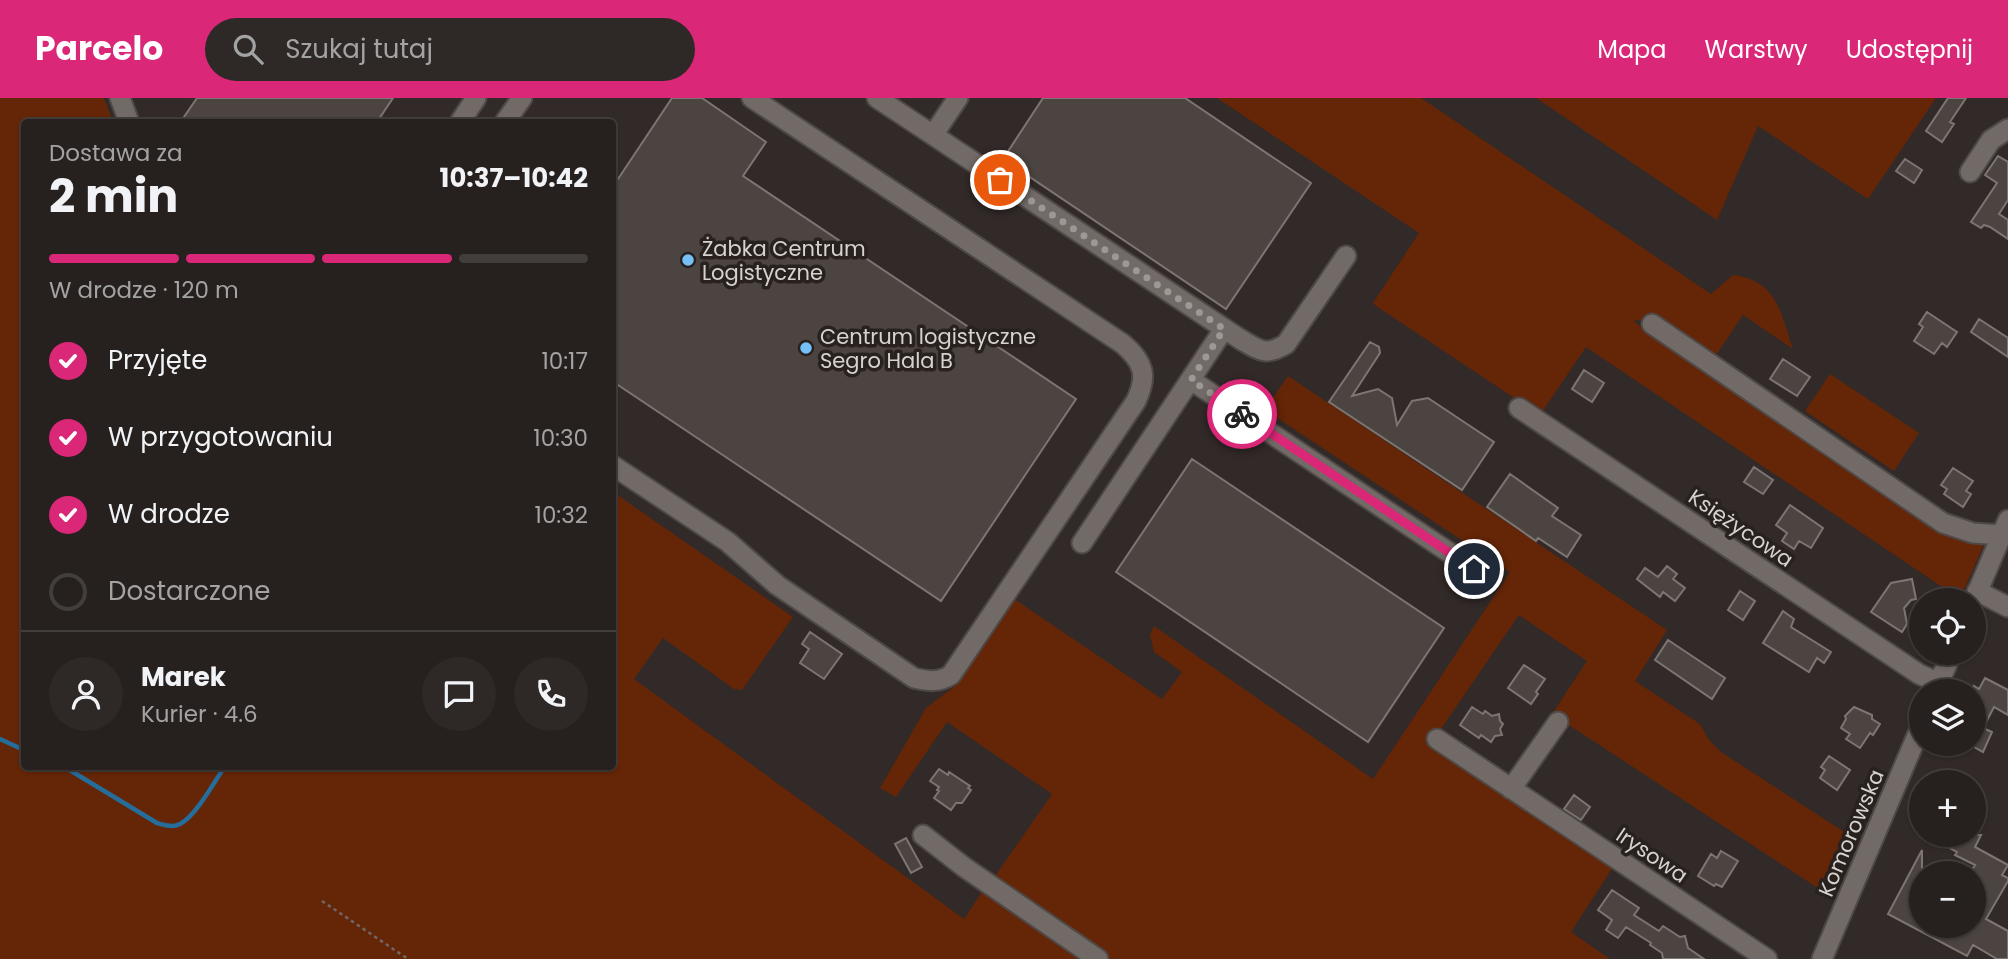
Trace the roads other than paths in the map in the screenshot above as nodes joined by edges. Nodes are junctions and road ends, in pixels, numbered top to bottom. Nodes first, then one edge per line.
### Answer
1 (120, 98) edge
2 (476, 98) edge
3 (522, 98) edge
4 (752, 98) edge
5 (877, 98) edge
6 (958, 98) edge
7 (128, 119) edge
8 (462, 119) edge
9 (507, 119) edge
10 (2008, 130) edge
11 (933, 135) junction
12 (1970, 172) dead end
13 (1346, 256) dead end
14 (1652, 324) dead end
15 (1224, 329) junction
16 (1191, 380) junction
17 (1519, 408) dead end
18 (616, 468) edge
19 (2005, 527) edge
20 (1082, 543) dead end
21 (1474, 569) dead end
22 (1978, 588) edge
23 (1986, 600) edge
24 (2008, 607) edge
25 (1926, 679) edge
26 (1558, 722) dead end
27 (1437, 738) dead end
28 (1909, 755) edge
29 (1511, 789) junction
30 (923, 835) dead end
31 (1098, 959) edge
32 (1767, 959) edge
33 (1822, 959) edge

1 - 7 street
2 - 8 street
3 - 9 street
4 - 18 street
5 - 11 street
6 - 11 street
10 - 12 street
11 - 15 street
13 - 15 street
14 - 19 street
15 - 16 street
16 - 20 street
16 - 21 street
17 - 25 street, Księżycowa
19 - 22 street
23 - 24 street
26 - 29 street
27 - 29 street, Irysowa
28 - 33 street, Komorowska
29 - 32 street, Irysowa
30 - 31 street

